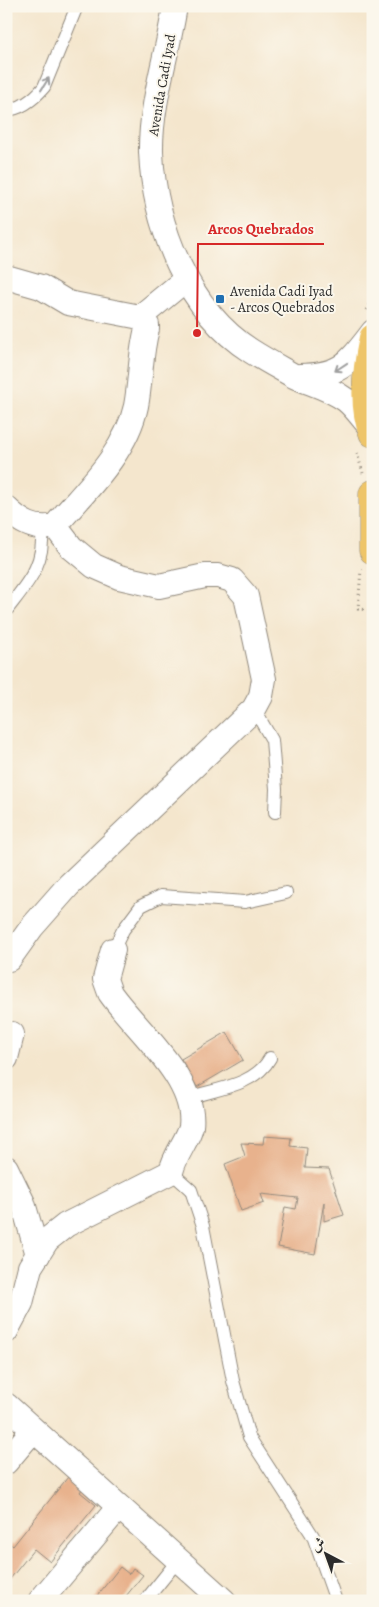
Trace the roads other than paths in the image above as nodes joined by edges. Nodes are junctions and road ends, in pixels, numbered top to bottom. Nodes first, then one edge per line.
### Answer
1 (77, 6) edge
2 (175, 6) edge
3 (6, 110) edge
4 (6, 277) edge
5 (185, 280) junction
6 (140, 318) junction
7 (370, 329) edge
8 (295, 376) junction
9 (366, 436) edge
10 (368, 486) edge
11 (6, 508) edge
12 (49, 528) junction
13 (367, 556) edge
14 (6, 612) edge
15 (254, 709) junction
16 (275, 812) dead end
17 (286, 893) dead end
18 (113, 950) joint
19 (10, 959) dead end
20 (12, 1034) dead end
21 (6, 1058) edge
22 (270, 1058) dead end
23 (188, 1098) junction
24 (6, 1168) edge
25 (171, 1172) junction
26 (15, 1208) edge
27 (38, 1255) junction
28 (6, 1331) edge
29 (6, 1405) edge
30 (34, 1430) junction
31 (6, 1462) edge
32 (118, 1508) junction
33 (179, 1559) junction
34 (40, 1601) edge
35 (145, 1601) edge
36 (224, 1601) edge
37 (336, 1601) edge

3 -> 1 lane
2 - 5 street, Avenida Cadi Iyad
4 - 6 street
5 - 6 street
5 - 8 street, Avenida Cadi Iyad
6 - 12 street
7 -> 8 street
7 - 9 highway
8 - 9 street, Avenida Cadi Iyad
10 - 13 highway
11 - 12 street
12 - 14 lane
12 - 15 street
15 - 16 lane
15 - 19 street
17 - 18 lane
18 - 23 street
20 - 21 street
22 - 23 lane
23 - 25 street
24 - 26 street
25 - 27 street
25 - 37 lane
26 - 27 street
27 - 28 street
29 - 30 street
30 - 31 street
30 - 32 street
32 - 33 street
32 - 34 street
33 - 35 lane
33 - 36 street

